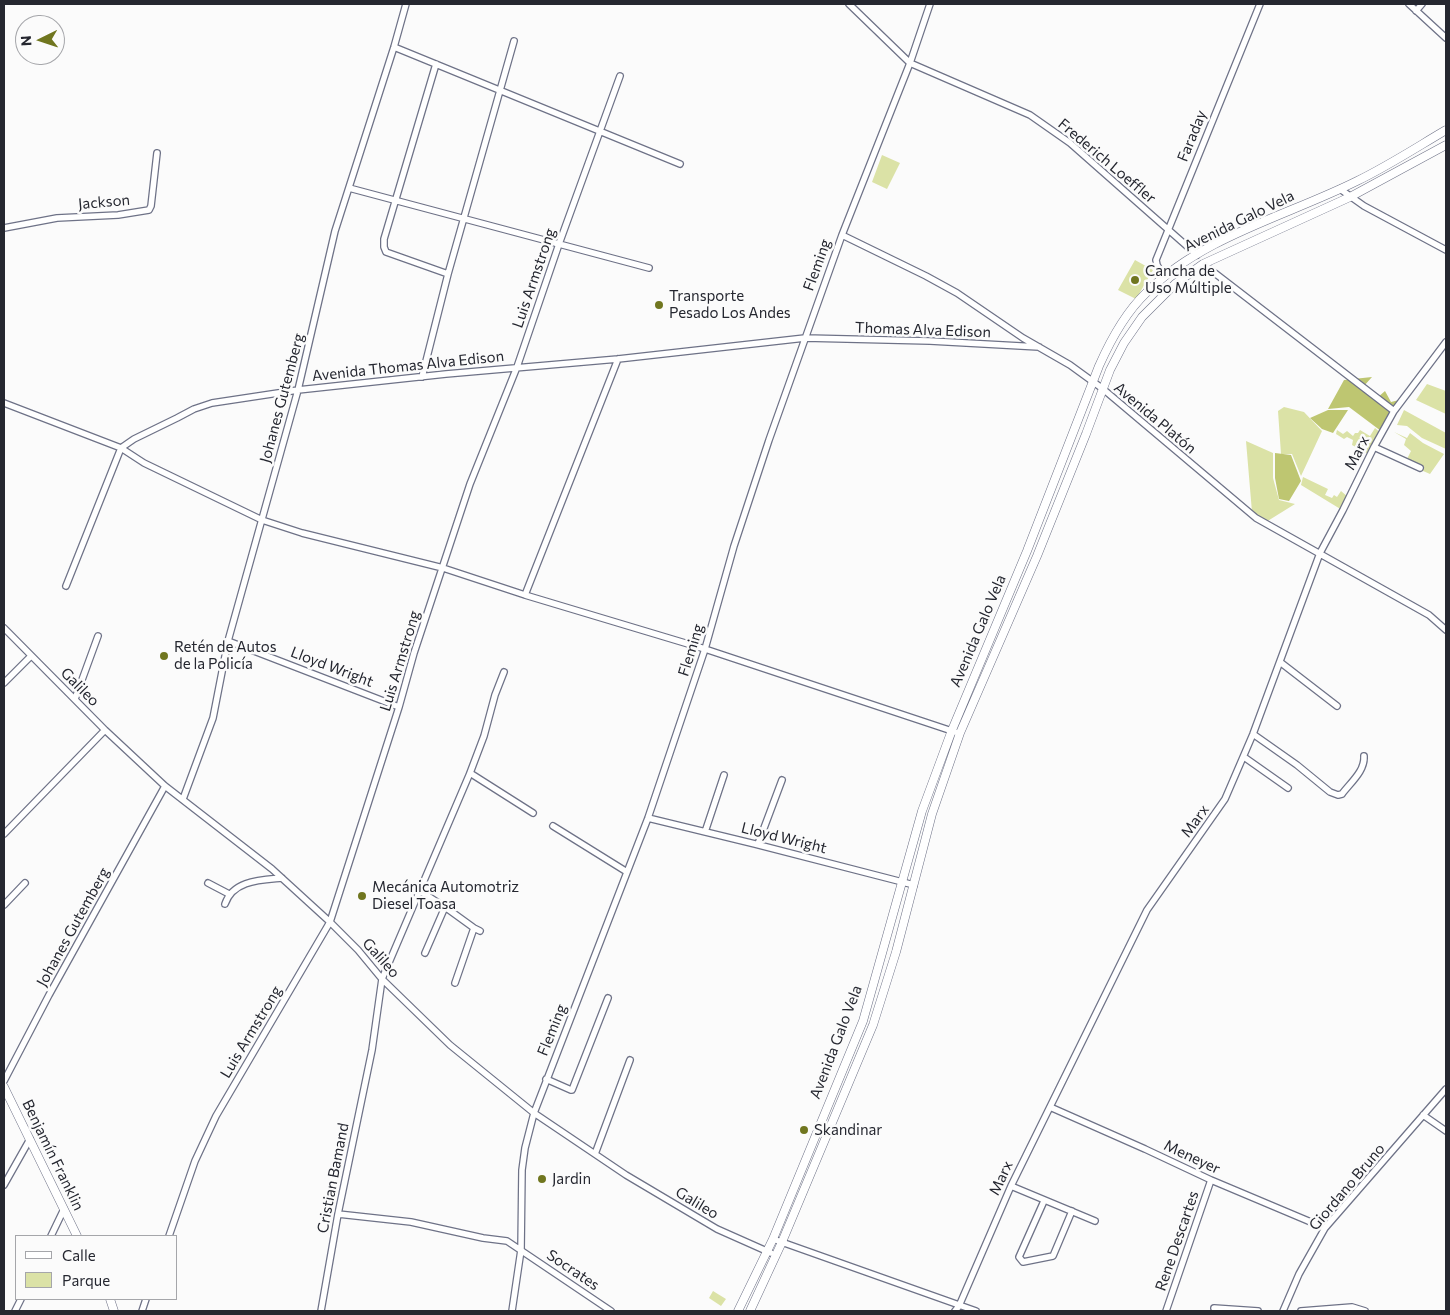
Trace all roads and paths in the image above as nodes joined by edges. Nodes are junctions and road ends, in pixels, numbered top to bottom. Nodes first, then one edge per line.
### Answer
1 (406, 4) edge
2 (849, 4) edge
3 (930, 4) edge
4 (1260, 4) edge
5 (1409, 4) edge
6 (1422, 4) edge
7 (1416, 11) junction
8 (1446, 38) edge
9 (514, 40) dead end
10 (394, 47) junction
11 (910, 63) junction
12 (436, 64) junction
13 (620, 76) dead end
14 (500, 90) junction
15 (1446, 130) edge
16 (600, 131) junction
17 (1446, 145) edge
18 (157, 153) dead end
19 (680, 164) dead end
20 (350, 188) junction
21 (1340, 189) junction
22 (1350, 197) junction
23 (396, 201) junction
24 (464, 218) junction
25 (4, 228) edge
26 (1168, 230) junction
27 (842, 235) junction
28 (559, 244) junction
29 (1446, 250) edge
30 (1197, 255) junction
31 (1203, 264) junction
32 (649, 268) dead end
33 (448, 274) junction
34 (1164, 277) junction
35 (805, 338) junction
36 (1446, 342) edge
37 (1039, 347) junction
38 (618, 359) junction
39 (516, 367) junction
40 (422, 377) junction
41 (1093, 382) junction
42 (1103, 389) junction
43 (298, 390) junction
44 (4, 402) edge
45 (1394, 411) junction
46 (1374, 447) junction
47 (121, 448) junction
48 (1420, 468) dead end
49 (262, 520) junction
50 (1027, 551) junction
51 (1320, 553) junction
52 (1037, 556) junction
53 (443, 568) junction
54 (66, 586) dead end
55 (525, 595) junction
56 (4, 628) edge
57 (1446, 630) edge
58 (98, 636) dead end
59 (228, 641) junction
60 (705, 650) junction
61 (31, 656) junction
62 (1280, 662) junction
63 (504, 672) dead end
64 (4, 683) edge
65 (75, 700) junction
66 (1336, 706) dead end
67 (399, 707) junction
68 (105, 730) junction
69 (952, 730) junction
70 (960, 733) junction
71 (1253, 734) junction
72 (1364, 756) dead end
73 (1244, 757) junction
74 (470, 773) junction
75 (724, 774) dead end
76 (782, 780) dead end
77 (165, 786) junction
78 (1288, 788) dead end
79 (183, 799) junction
80 (533, 813) dead end
81 (648, 818) junction
82 (553, 826) dead end
83 (705, 832) junction
84 (4, 834) edge
85 (758, 844) junction
86 (627, 872) junction
87 (282, 878) junction
88 (903, 882) junction
89 (25, 883) dead end
90 (208, 883) dead end
91 (914, 885) junction
92 (420, 891) junction
93 (229, 894) junction
94 (225, 904) dead end
95 (4, 906) edge
96 (446, 907) junction
97 (330, 922) junction
98 (424, 953) dead end
99 (382, 979) junction
100 (456, 983) dead end
101 (608, 998) dead end
102 (863, 1021) junction
103 (873, 1024) junction
104 (630, 1060) dead end
105 (546, 1079) junction
106 (4, 1081) edge
107 (4, 1087) edge
108 (1446, 1089) edge
109 (1050, 1107) junction
110 (534, 1113) junction
111 (1423, 1115) junction
112 (1446, 1131) edge
113 (816, 1132) junction
114 (827, 1136) junction
115 (30, 1140) junction
116 (594, 1154) junction
117 (1211, 1180) junction
118 (4, 1185) edge
119 (1011, 1186) junction
120 (1044, 1201) junction
121 (64, 1208) junction
122 (1072, 1212) junction
123 (338, 1214) junction
124 (1095, 1221) dead end
125 (1325, 1228) junction
126 (51, 1235) edge
127 (77, 1235) edge
128 (169, 1235) edge
129 (773, 1238) junction
130 (782, 1242) junction
131 (522, 1250) junction
132 (766, 1252) junction
133 (777, 1254) junction
134 (1214, 1308) dead end
135 (957, 1309) edge
136 (322, 1311) edge
137 (512, 1311) edge
138 (611, 1311) edge
139 (738, 1311) edge
140 (750, 1311) edge
141 (976, 1311) edge
142 (1166, 1311) edge
143 (1258, 1311) edge
144 (1283, 1311) edge
145 (1301, 1311) edge
146 (1365, 1311) edge

1 - 10 street, Johanes Gutemberg
2 - 11 street
3 - 11 street, Fleming
4 - 26 street, Faraday
5 - 7 street
6 - 7 street
7 - 8 street
9 - 14 street
10 - 12 street
10 - 20 street, Johanes Gutemberg
11 - 26 street, Frederich Loeffler
11 - 27 street, Fleming
12 - 14 street
12 - 23 street
13 - 16 street, Luis Armstrong
14 - 16 street
14 - 24 street
15 - 21 main road, Avenida Galo Vela
16 - 19 street
16 - 28 street, Luis Armstrong
17 - 22 main road, Avenida Galo Vela
18 - 25 street, Jackson
20 - 23 street
20 - 43 street, Johanes Gutemberg
21 - 22 street
21 - 30 main road, Avenida Galo Vela
22 - 29 street
22 - 31 main road, Avenida Galo Vela
23 - 24 street
23 - 33 street
24 - 28 street
24 - 33 street
26 - 30 street, Frederich Loeffler
26 - 34 street, Faraday
27 - 35 street, Fleming
27 - 37 street, Avenida Platón
28 - 32 street
28 - 39 street, Luis Armstrong
30 - 34 main road, Avenida Galo Vela
31 - 42 main road, Avenida Galo Vela
31 - 45 street
33 - 40 street
34 - 41 main road, Avenida Galo Vela
35 - 37 street, Thomas Alva Edison
35 - 38 street, Avenida Thomas Alva Edison
35 - 60 street, Fleming
36 - 45 street, Marx
37 - 41 street, Avenida Platón
38 - 39 street, Avenida Thomas Alva Edison
38 - 55 street
39 - 40 street, Avenida Thomas Alva Edison
39 - 53 street, Luis Armstrong
40 - 43 street, Avenida Thomas Alva Edison
41 - 42 street, Avenida Platón
41 - 50 main road, Avenida Galo Vela
42 - 51 street, Avenida Platón
42 - 52 main road, Avenida Galo Vela
43 - 47 street, Avenida Thomas Alva Edison
43 - 49 street, Johanes Gutemberg
44 - 47 street
45 - 46 street, Marx
46 - 48 street
46 - 51 street, Marx
47 - 49 street
47 - 54 street
49 - 53 street
49 - 59 street, Johanes Gutemberg
50 - 52 main road
50 - 69 main road, Avenida Galo Vela
51 - 57 street, Avenida Platón
51 - 62 street, Marx
52 - 70 main road, Avenida Galo Vela
53 - 55 street
53 - 67 street, Luis Armstrong
55 - 60 street
56 - 61 street, Galileo
58 - 65 street
59 - 67 street, Lloyd Wright
59 - 79 street, Johanes Gutemberg
60 - 69 street
60 - 81 street, Fleming
61 - 64 street
61 - 65 street, Galileo
62 - 66 street
62 - 71 street, Marx
63 - 74 street, Cristian Bamand
65 - 68 street, Galileo
67 - 97 street, Luis Armstrong
68 - 77 street, Galileo
68 - 84 street
69 - 70 street
69 - 88 main road, Avenida Galo Vela
70 - 91 main road, Avenida Galo Vela
71 - 72 street
71 - 73 street, Marx
73 - 78 street
73 - 109 street, Marx
74 - 80 street
74 - 92 street, Cristian Bamand
75 - 83 street
76 - 85 street
77 - 79 street, Galileo
77 - 106 street, Johanes Gutemberg
79 - 87 street, Galileo
81 - 83 street, Lloyd Wright
81 - 86 street, Fleming
82 - 86 street
83 - 85 street, Lloyd Wright
85 - 88 street, Lloyd Wright
86 - 105 street, Fleming
87 - 93 street
87 - 97 street, Galileo
88 - 91 street, Lloyd Wright
88 - 102 main road, Avenida Galo Vela
89 - 95 street
90 - 93 street
91 - 103 main road, Avenida Galo Vela
92 - 96 street
92 - 99 street, Cristian Bamand
93 - 94 street
96 - 98 street
96 - 100 street
97 - 99 street, Galileo
97 - 128 street, Luis Armstrong
99 - 110 street, Galileo
99 - 123 street, Cristian Bamand
101 - 105 street
102 - 103 main road
102 - 113 main road, Avenida Galo Vela
103 - 114 main road, Avenida Galo Vela
104 - 116 street
105 - 110 street, Fleming
107 - 115 main road, Benjamín Franklin
108 - 111 street, Giordano Bruno
109 - 117 street, Meneyer
109 - 119 street, Marx
110 - 116 street, Galileo
110 - 131 street, Fleming
111 - 112 street
111 - 125 street, Giordano Bruno
113 - 114 main road
113 - 129 main road, Avenida Galo Vela
114 - 130 main road, Avenida Galo Vela
115 - 118 street
115 - 121 main road, Benjamín Franklin
116 - 132 street, Galileo
117 - 125 street, Meneyer
117 - 142 street, Rene Descartes
119 - 120 street
119 - 135 street, Marx
120 - 122 street
120 - 122 street
121 - 126 street
121 - 127 main road, Benjamín Franklin
122 - 124 street
123 - 131 street, Socrates
123 - 136 street, Cristian Bamand
125 - 144 street, Giordano Bruno
129 - 130 street
129 - 132 main road, Avenida Galo Vela
130 - 133 main road, Avenida Galo Vela
130 - 135 street
131 - 137 street, Fleming
131 - 138 street, Socrates
132 - 133 street, Galileo
132 - 139 main road, Avenida Galo Vela
133 - 140 main road, Avenida Galo Vela
134 - 143 street
135 - 141 street
145 - 146 street

